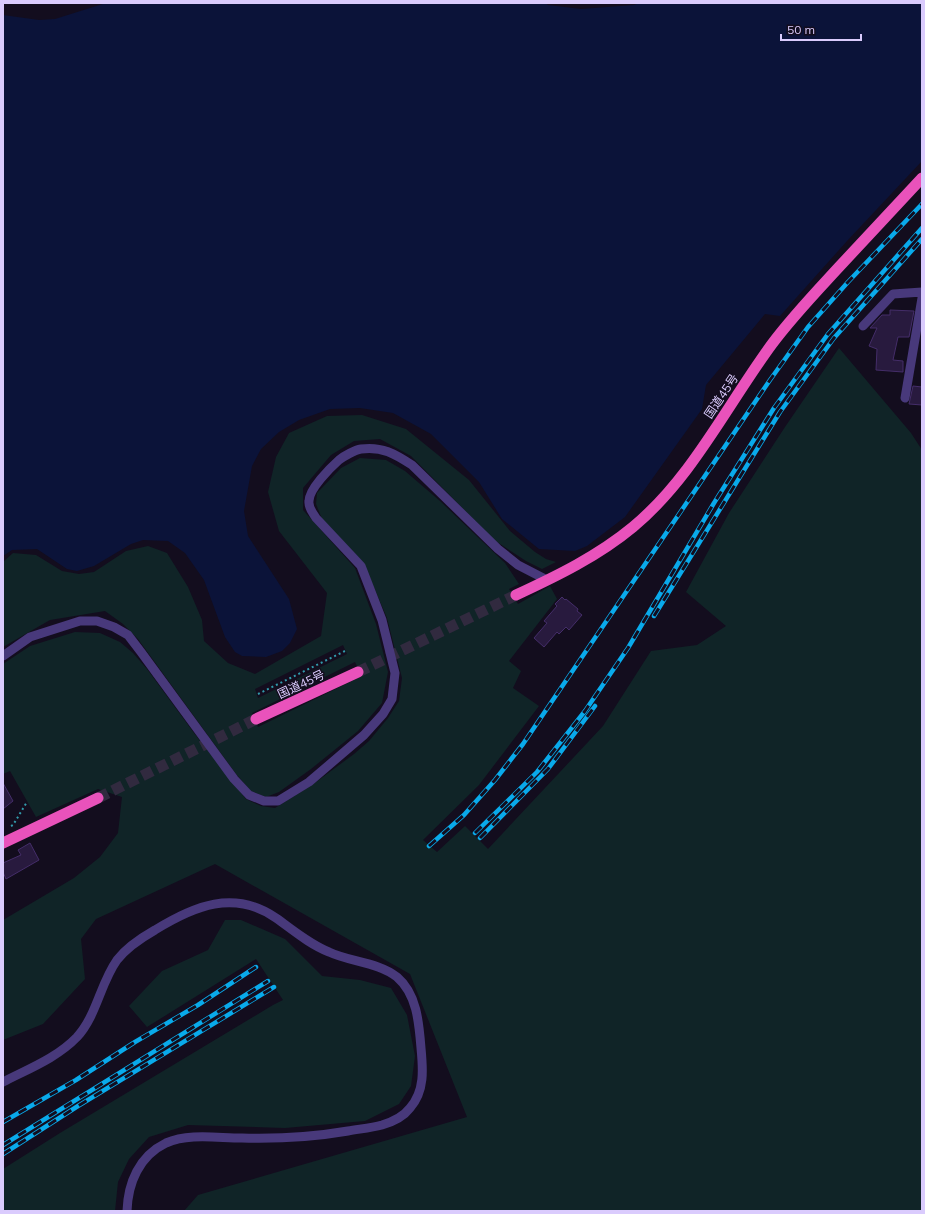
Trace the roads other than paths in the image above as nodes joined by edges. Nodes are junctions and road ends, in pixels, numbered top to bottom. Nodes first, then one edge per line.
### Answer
1 (922, 178) edge
2 (922, 292) edge
3 (922, 298) edge
4 (864, 326) dead end
5 (905, 398) dead end
6 (547, 580) junction
7 (516, 595) tunnel mouth
8 (3, 656) edge
9 (358, 672) tunnel mouth
10 (256, 719) tunnel mouth
11 (98, 798) tunnel mouth
12 (3, 843) edge
13 (3, 1082) edge
14 (127, 1211) edge

1 - 6 highway, 国道45号
2 - 4 street
3 - 5 street
6 - 7 highway, 国道45号
6 - 8 street
9 - 10 highway, 国道45号
11 - 12 highway
13 - 14 street

